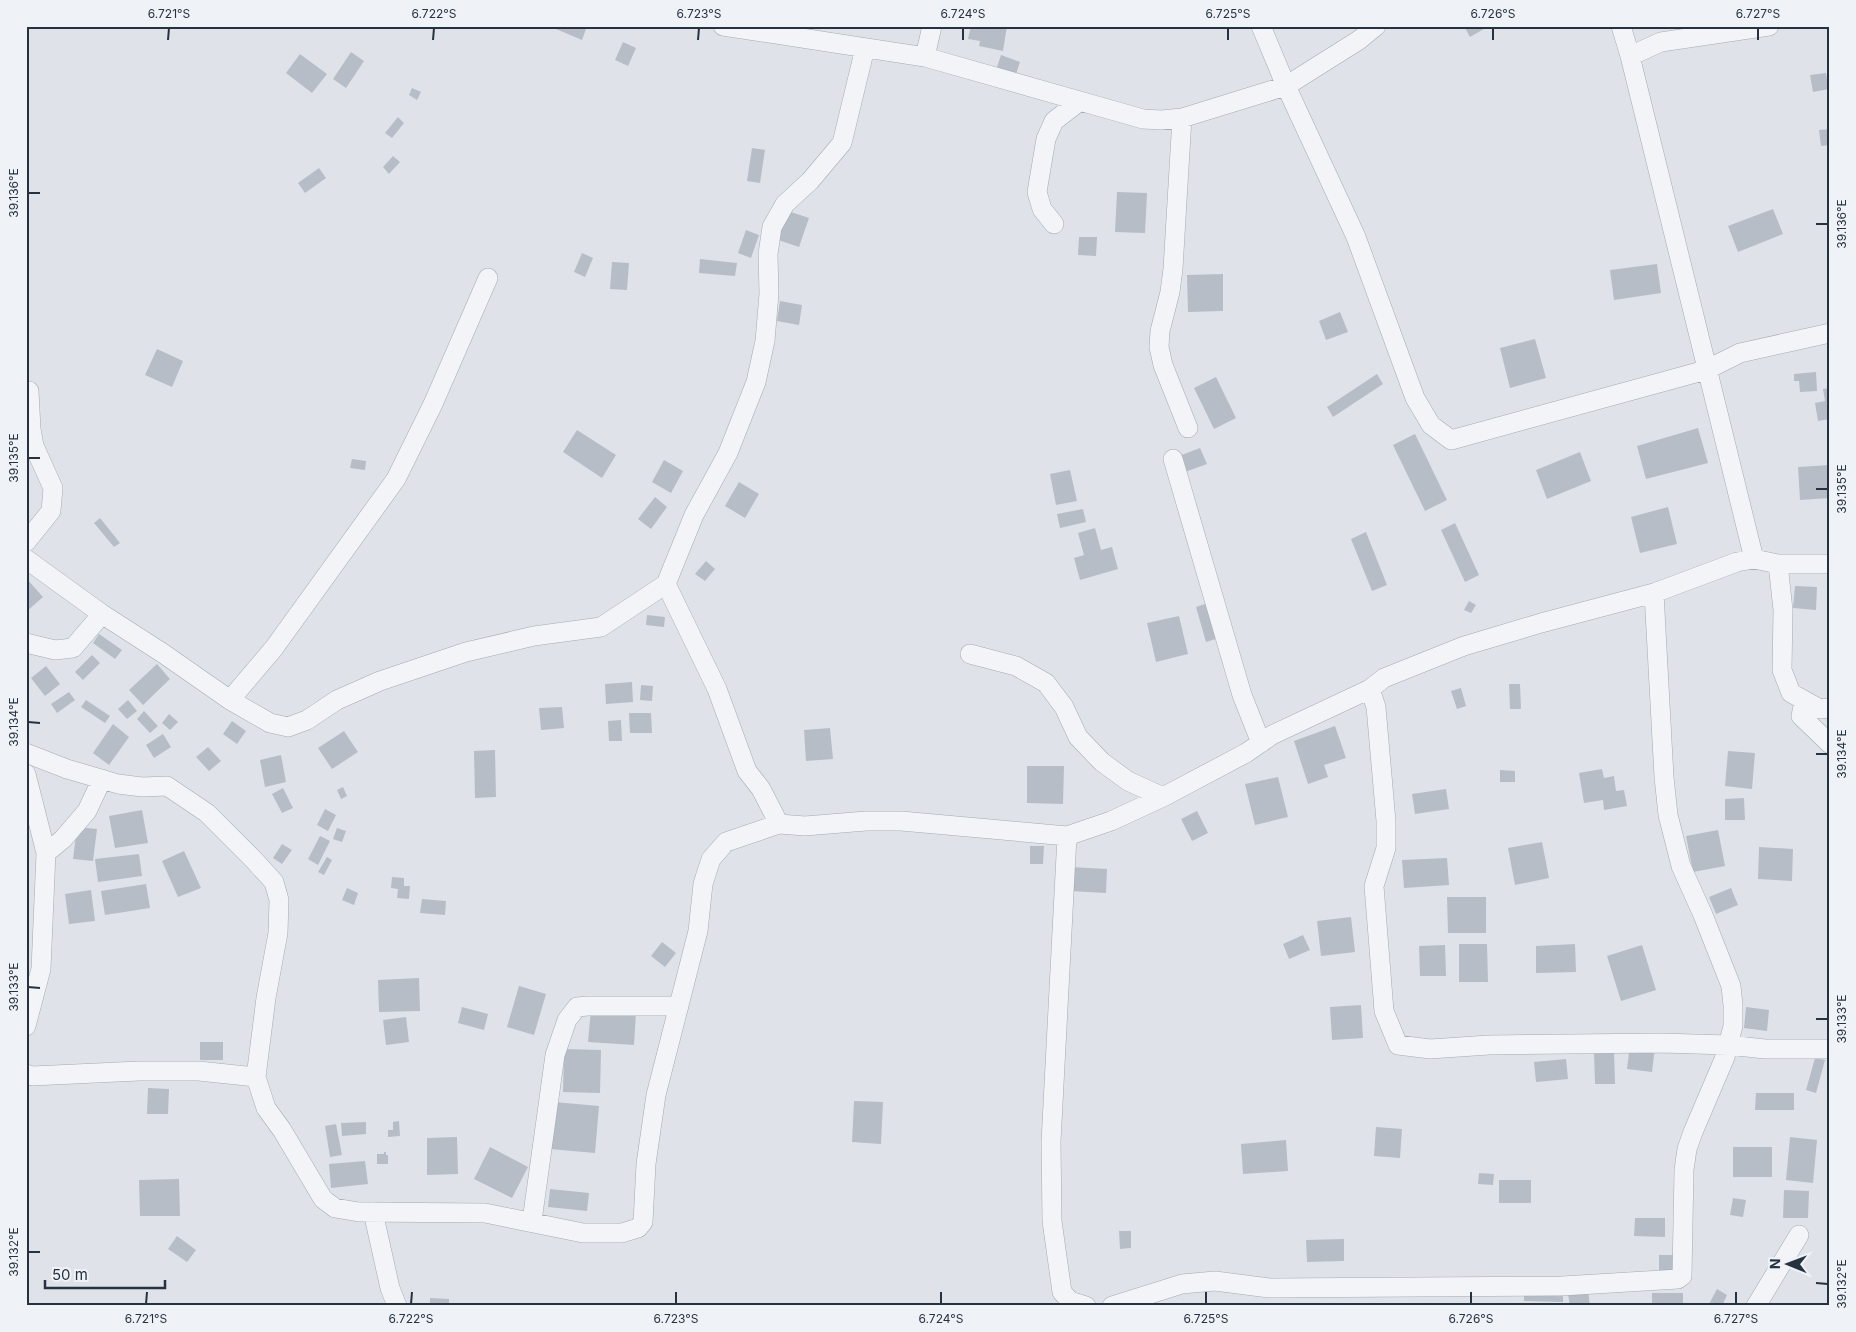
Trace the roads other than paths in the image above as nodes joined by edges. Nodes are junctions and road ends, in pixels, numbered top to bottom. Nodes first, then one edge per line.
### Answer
1 (723, 26) edge
2 (932, 26) edge
3 (1261, 26) edge
4 (1376, 26) edge
5 (1621, 26) edge
6 (1769, 26) edge
7 (865, 48) junction
8 (1630, 56) junction
9 (925, 57) junction
10 (1286, 86) junction
11 (1080, 101) junction
12 (1182, 118) junction
13 (1054, 224) dead end
14 (488, 278) dead end
15 (1830, 333) edge
16 (1706, 370) junction
17 (29, 391) dead end
18 (1188, 428) dead end
19 (1173, 458) dead end
20 (26, 542) edge
21 (26, 559) edge
22 (1754, 559) junction
23 (1778, 564) junction
24 (1830, 564) edge
25 (666, 584) junction
26 (1654, 593) junction
27 (102, 614) junction
28 (26, 643) edge
29 (970, 654) dead end
30 (1370, 690) junction
31 (230, 700) junction
32 (1804, 701) junction
33 (1830, 708) edge
34 (1261, 743) junction
35 (1830, 744) edge
36 (26, 753) edge
37 (26, 774) edge
38 (102, 779) junction
39 (1163, 797) junction
40 (779, 824) junction
41 (1067, 836) junction
42 (46, 853) junction
43 (679, 1006) junction
44 (26, 1026) edge
45 (1728, 1045) junction
46 (1830, 1049) edge
47 (26, 1074) edge
48 (256, 1077) junction
49 (373, 1212) junction
50 (532, 1222) junction
51 (1800, 1235) dead end
52 (397, 1306) edge
53 (1086, 1306) edge
54 (1112, 1306) edge
55 (1756, 1306) edge

1 - 7 street
2 - 9 street
3 - 10 street
4 - 10 street
5 - 8 street
6 - 8 street
7 - 9 street
7 - 25 street
8 - 16 street
9 - 11 street
10 - 12 street
10 - 16 street
11 - 12 street
11 - 13 street
12 - 18 street
14 - 31 street
15 - 16 street
16 - 22 street
17 - 20 street
19 - 34 street
21 - 27 street
22 - 23 street
22 - 26 street
23 - 24 street
23 - 32 street
25 - 31 street
25 - 40 street
26 - 30 street
26 - 45 street
27 - 28 street
27 - 31 street
29 - 39 street
30 - 34 street
30 - 45 street
32 - 33 street
32 - 35 street
34 - 39 street
36 - 38 street
37 - 42 street
38 - 42 street
38 - 48 street
39 - 41 street
40 - 41 street
40 - 43 street
41 - 53 street
42 - 44 street
43 - 50 street
43 - 50 street
45 - 46 street
45 - 54 street
47 - 48 street
48 - 49 street
49 - 50 street
49 - 52 street
51 - 55 street

